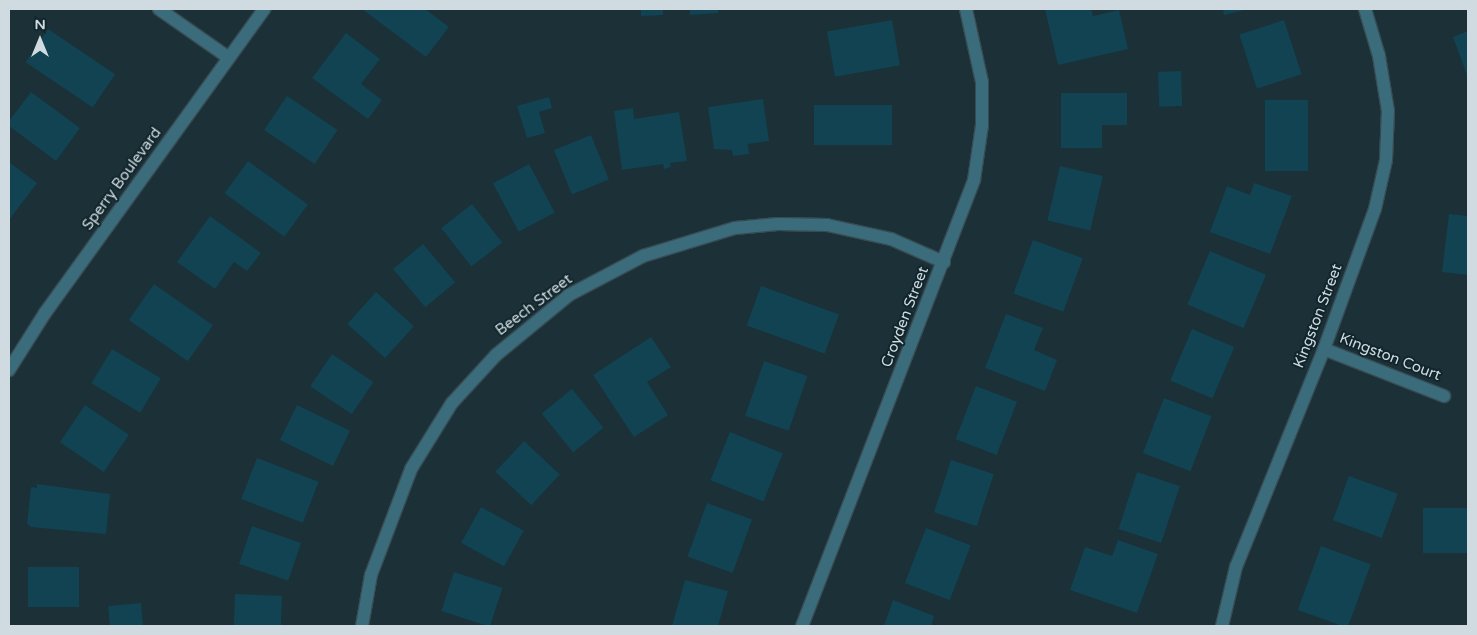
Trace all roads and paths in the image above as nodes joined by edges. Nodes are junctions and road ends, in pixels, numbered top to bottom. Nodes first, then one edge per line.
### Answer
1 (159, 9) edge
2 (264, 9) edge
3 (966, 9) edge
4 (1365, 9) edge
5 (229, 58) junction
6 (944, 262) junction
7 (1324, 349) junction
8 (9, 370) edge
9 (1444, 396) dead end
10 (362, 626) edge
11 (802, 626) edge
12 (1222, 626) edge

1 - 5 street
2 - 5 street, Sperry Boulevard
3 - 6 street, Croyden Street
4 - 7 street, Kingston Street
5 - 8 street, Sperry Boulevard
6 - 10 street, Beech Street
6 - 11 street, Croyden Street
7 - 9 street, Kingston Court
7 - 12 street, Kingston Street

